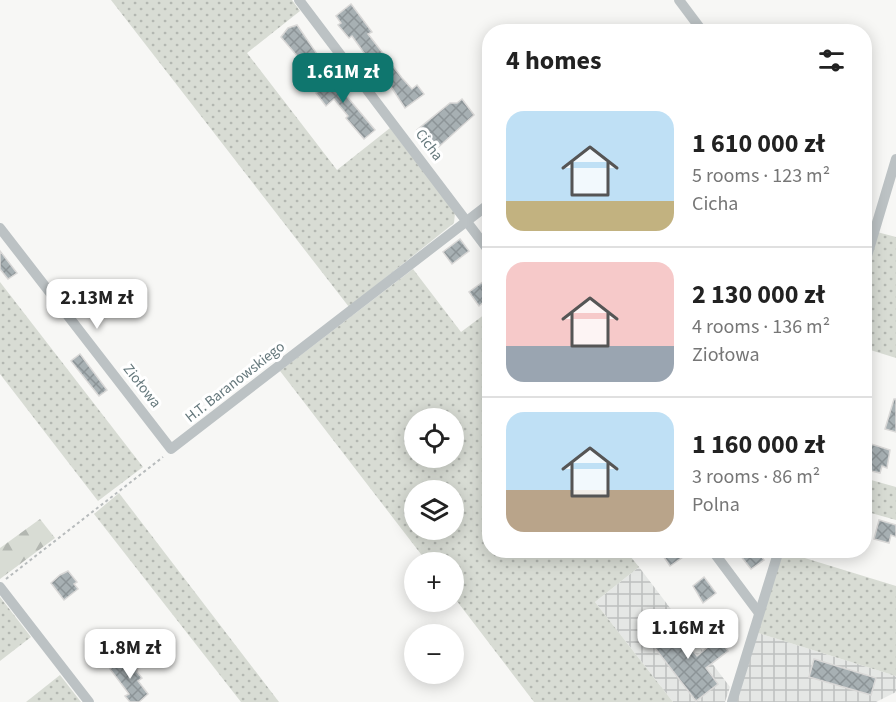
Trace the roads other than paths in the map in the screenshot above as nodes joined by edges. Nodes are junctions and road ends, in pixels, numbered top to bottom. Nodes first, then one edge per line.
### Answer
1 (299, 0) edge
2 (679, 0) edge
3 (698, 24) edge
4 (896, 159) edge
5 (482, 209) edge
6 (467, 221) junction
7 (0, 228) edge
8 (872, 228) edge
9 (482, 241) edge
10 (171, 449) joint
11 (718, 558) edge
12 (776, 558) edge
13 (0, 585) edge
14 (759, 613) junction
15 (89, 702) edge
16 (732, 702) edge

1 - 6 street, Cicha
2 - 3 street
4 - 8 street
5 - 6 street, H.T. Baranowskiego
6 - 9 street, Cicha
6 - 10 street, H.T. Baranowskiego
7 - 10 street, Ziołowa
11 - 14 street
12 - 14 street
13 - 15 street
14 - 16 street

